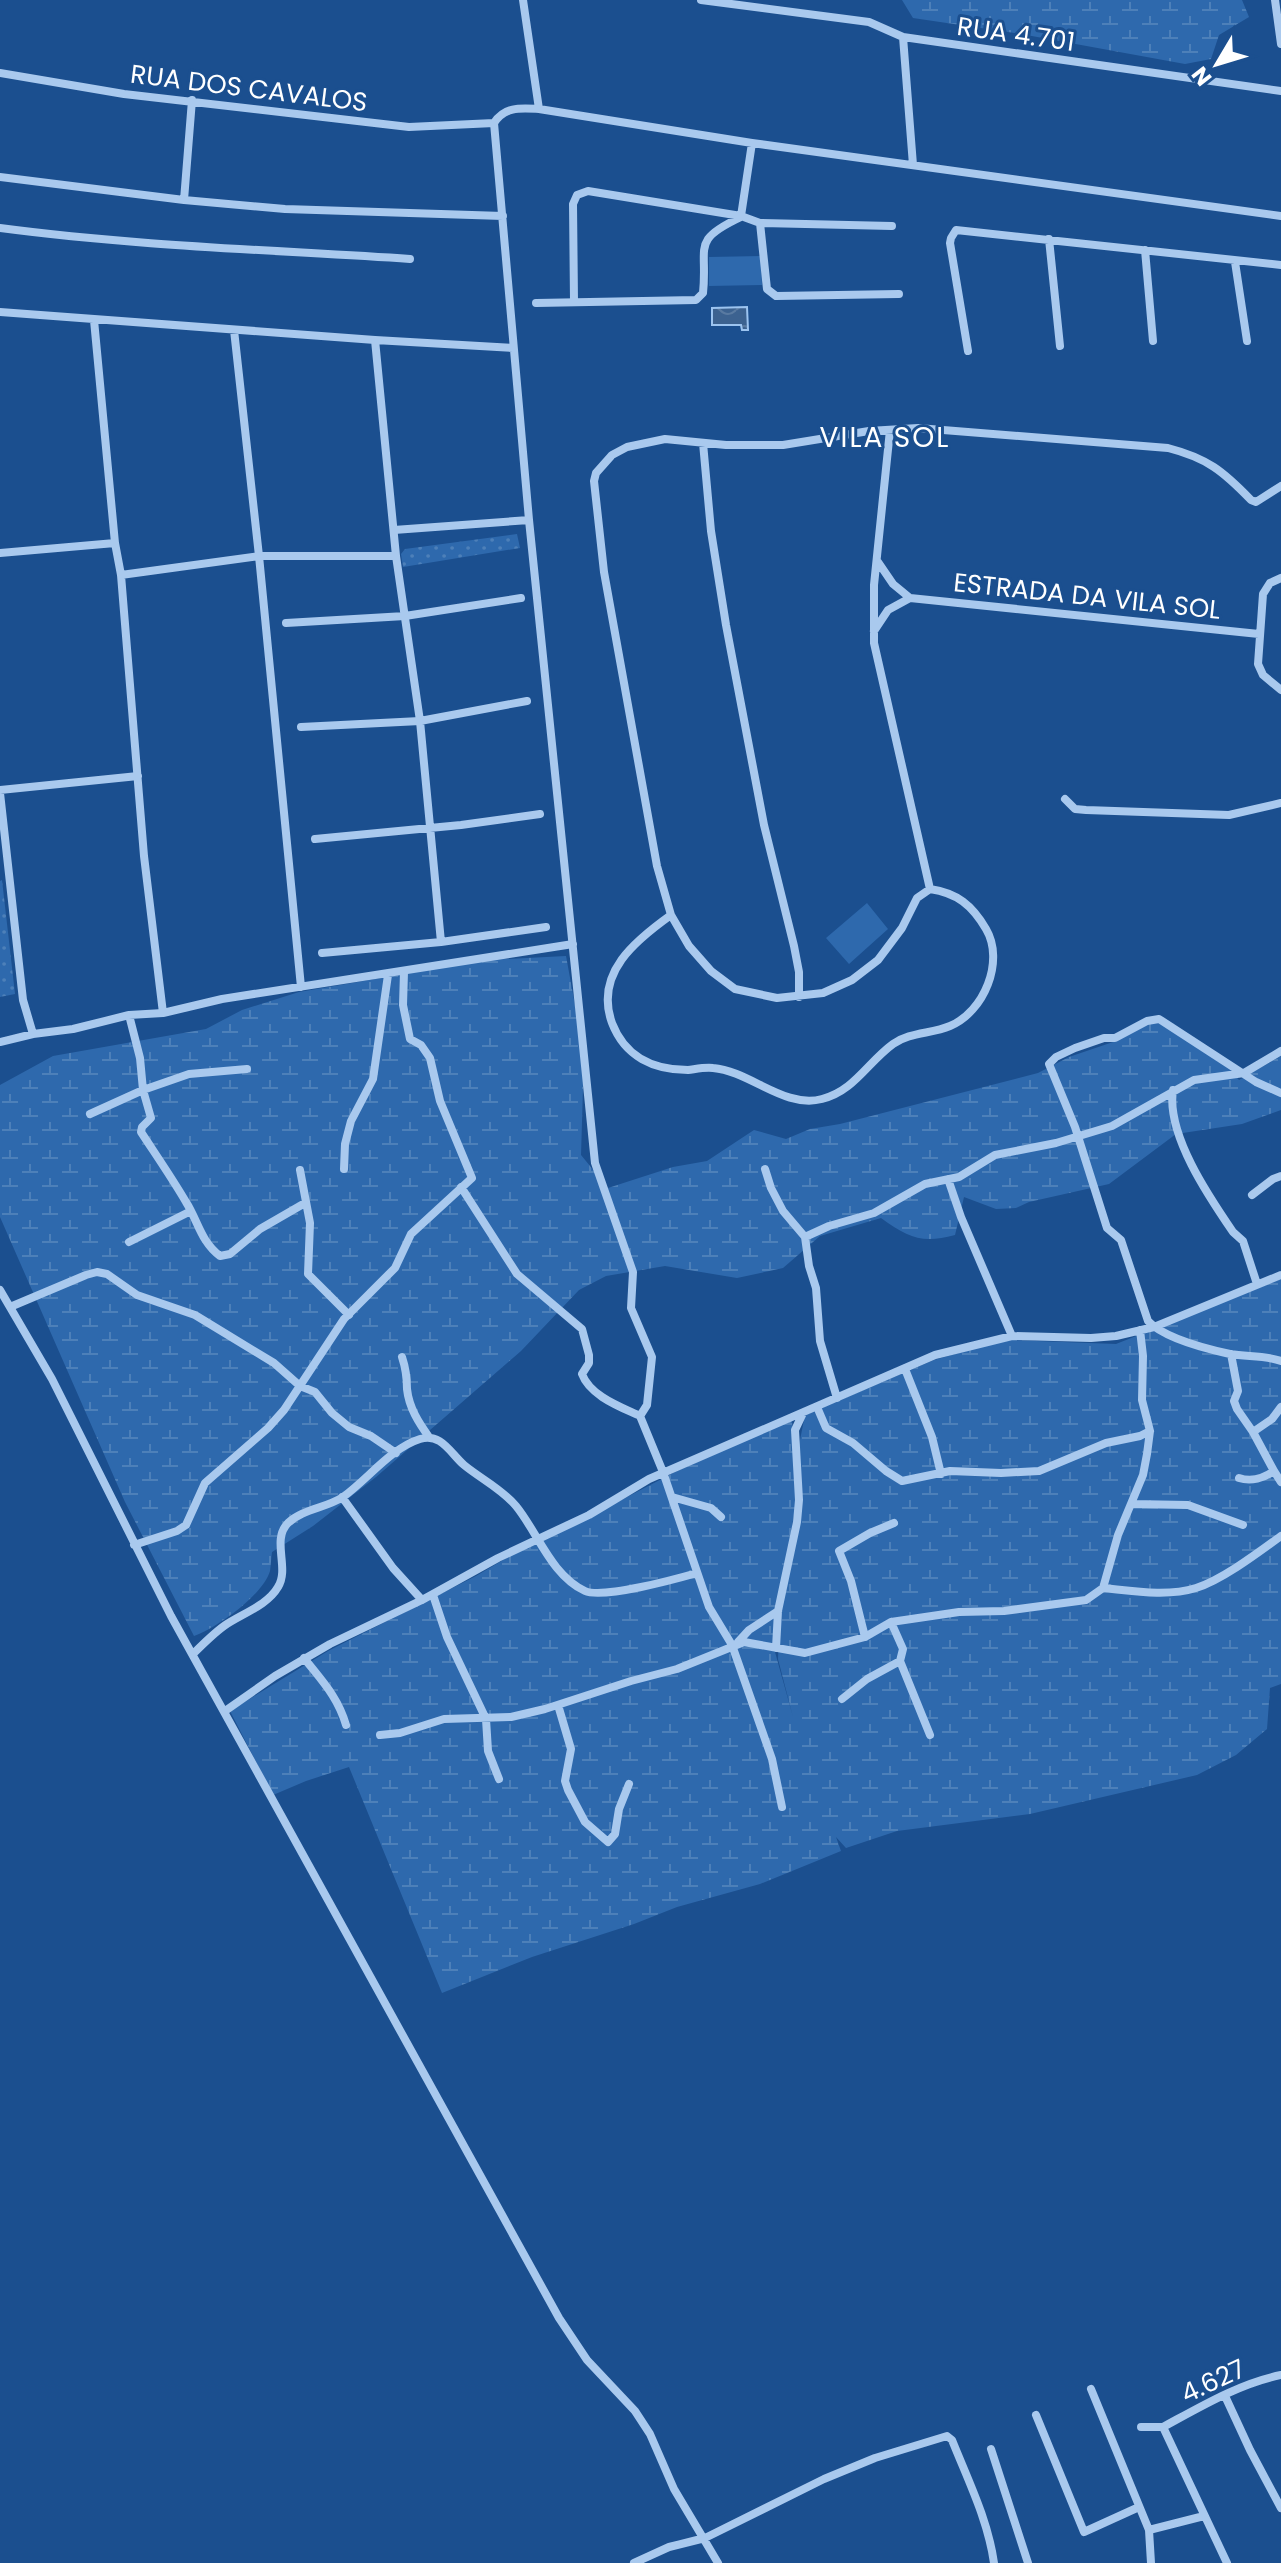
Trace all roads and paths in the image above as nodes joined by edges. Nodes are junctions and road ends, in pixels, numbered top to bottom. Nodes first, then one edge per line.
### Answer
1 (523, 0) edge
2 (701, 0) edge
3 (1275, 0) edge
4 (903, 37) junction
5 (1281, 44) edge
6 (0, 73) edge
7 (1281, 91) edge
8 (192, 100) junction
9 (539, 109) junction
10 (494, 123) junction
11 (752, 143) junction
12 (913, 165) junction
13 (0, 177) edge
14 (184, 200) junction
15 (503, 216) junction
16 (741, 216) junction
17 (1281, 216) edge
18 (760, 223) junction
19 (892, 226) dead end
20 (0, 228) edge
21 (1049, 239) junction
22 (1145, 250) junction
23 (410, 259) dead end
24 (1235, 262) junction
25 (1281, 265) edge
26 (899, 294) dead end
27 (574, 301) junction
28 (536, 303) dead end
29 (0, 312) edge
30 (94, 320) junction
31 (234, 330) junction
32 (375, 340) junction
33 (1153, 341) dead end
34 (1247, 341) dead end
35 (1060, 346) dead end
36 (513, 348) junction
37 (968, 351) dead end
38 (890, 430) junction
39 (703, 443) junction
40 (1279, 489) edge
41 (529, 520) junction
42 (394, 530) junction
43 (115, 543) junction
44 (0, 553) edge
45 (259, 556) junction
46 (396, 556) junction
47 (876, 559) junction
48 (121, 575) junction
49 (1281, 578) edge
50 (521, 598) dead end
51 (910, 598) junction
52 (405, 616) junction
53 (286, 623) dead end
54 (874, 632) junction
55 (1259, 634) junction
56 (1281, 690) edge
57 (527, 701) dead end
58 (420, 721) junction
59 (301, 727) dead end
60 (138, 776) junction
61 (0, 791) edge
62 (1065, 799) dead end
63 (0, 801) edge
64 (1281, 803) edge
65 (540, 814) dead end
66 (431, 828) junction
67 (315, 839) dead end
68 (930, 889) junction
69 (671, 915) junction
70 (546, 927) dead end
71 (441, 942) junction
72 (573, 944) junction
73 (322, 953) dead end
74 (404, 972) junction
75 (388, 975) junction
76 (301, 987) junction
77 (799, 997) junction
78 (163, 1013) junction
79 (129, 1015) junction
80 (33, 1034) junction
81 (0, 1042) edge
82 (1281, 1051) edge
83 (247, 1069) dead end
84 (1244, 1073) junction
85 (143, 1090) junction
86 (1173, 1090) junction
87 (1281, 1093) edge
88 (90, 1114) dead end
89 (1077, 1138) junction
90 (344, 1169) dead end
91 (765, 1169) dead end
92 (300, 1170) dead end
93 (1281, 1176) edge
94 (948, 1179) junction
95 (461, 1187) junction
96 (1252, 1195) dead end
97 (305, 1203) junction
98 (191, 1211) junction
99 (805, 1237) junction
100 (129, 1242) dead end
101 (1281, 1275) edge
102 (1257, 1284) junction
103 (0, 1290) edge
104 (10, 1307) junction
105 (349, 1315) junction
106 (1154, 1327) junction
107 (1140, 1330) junction
108 (1012, 1336) junction
109 (1231, 1354) junction
110 (402, 1357) dead end
111 (1281, 1361) edge
112 (905, 1369) junction
113 (300, 1386) junction
114 (837, 1398) junction
115 (817, 1407) junction
116 (1281, 1407) edge
117 (803, 1413) junction
118 (640, 1416) junction
119 (1150, 1431) junction
120 (1253, 1432) junction
121 (429, 1437) junction
122 (396, 1453) junction
123 (1274, 1471) junction
124 (663, 1472) junction
125 (941, 1474) junction
126 (1239, 1478) dead end
127 (1281, 1482) edge
128 (342, 1497) junction
129 (672, 1497) junction
130 (1132, 1504) junction
131 (721, 1517) dead end
132 (894, 1523) dead end
133 (1243, 1525) dead end
134 (1281, 1536) edge
135 (538, 1541) junction
136 (134, 1545) junction
137 (697, 1573) junction
138 (1103, 1588) junction
139 (433, 1595) junction
140 (422, 1600) junction
141 (778, 1611) junction
142 (891, 1622) junction
143 (865, 1637) junction
144 (734, 1644) junction
145 (776, 1648) junction
146 (193, 1654) junction
147 (304, 1658) junction
148 (900, 1661) junction
149 (842, 1699) dead end
150 (558, 1705) junction
151 (225, 1711) junction
152 (486, 1719) junction
153 (346, 1725) dead end
154 (380, 1735) dead end
155 (930, 1735) dead end
156 (499, 1779) dead end
157 (629, 1784) dead end
158 (782, 1807) dead end
159 (1280, 2378) edge
160 (1091, 2389) dead end
161 (1225, 2396) junction
162 (1036, 2415) dead end
163 (1141, 2427) dead end
164 (1163, 2427) junction
165 (991, 2449) dead end
166 (1139, 2507) junction
167 (1281, 2508) edge
168 (1204, 2516) junction
169 (1149, 2530) junction
170 (705, 2538) junction
171 (634, 2563) edge
172 (718, 2563) edge
173 (994, 2563) edge
174 (1028, 2563) edge
175 (1151, 2563) edge
176 (1227, 2563) edge

1 - 9 street
2 - 4 street, RUA 4.701
3 - 5 street
4 - 7 street, RUA 4.701
4 - 12 street
6 - 8 street, RUA DOS CAVALOS
8 - 10 street, RUA DOS CAVALOS
8 - 14 street
9 - 10 street
9 - 11 street
10 - 15 street
11 - 12 street
11 - 16 street
12 - 17 street
13 - 14 street
14 - 15 street
15 - 36 street
16 - 18 street
16 - 27 street
16 - 27 street
18 - 19 street
18 - 26 street
20 - 23 street
21 - 22 street
21 - 35 street
21 - 37 street
22 - 24 street
22 - 33 street
24 - 25 street
24 - 34 street
27 - 28 street
29 - 30 street
30 - 31 street
30 - 43 street
31 - 32 street
31 - 45 street
32 - 36 street
32 - 42 street
36 - 41 street
38 - 39 street
38 - 40 street
38 - 47 street
39 - 69 street
39 - 77 street
41 - 42 street
41 - 72 street
42 - 46 street
43 - 44 street
43 - 48 street
45 - 46 street
45 - 48 street
45 - 76 street
46 - 52 street
47 - 51 street
47 - 54 street
48 - 60 street
49 - 55 street
50 - 52 street
51 - 54 street
51 - 55 street, ESTRADA DA VILA SOL
52 - 53 street
52 - 58 street
54 - 68 street
55 - 56 street
57 - 58 street
58 - 59 street
58 - 66 street
60 - 61 street
60 - 78 street
61 - 63 street
62 - 64 street
63 - 80 street
65 - 66 street
66 - 67 street
66 - 71 street
68 - 69 street
68 - 77 street
69 - 77 street
70 - 71 street
71 - 73 street
72 - 74 street
72 - 118 street
74 - 75 street
74 - 95 street
75 - 76 street
75 - 90 street
76 - 78 street
78 - 79 street
79 - 80 street
79 - 85 street
80 - 81 street
82 - 84 street
83 - 85 street
84 - 86 street
84 - 87 street
84 - 89 street
85 - 88 street
85 - 98 street
86 - 89 street
86 - 102 street
89 - 94 street
89 - 106 street
91 - 99 street
92 - 97 street
93 - 96 street
94 - 99 street
94 - 108 street
95 - 105 street
95 - 118 street
97 - 98 street
97 - 105 street
98 - 100 street
99 - 114 street
101 - 102 street
102 - 106 street
103 - 104 street
104 - 113 street
104 - 136 street
105 - 113 street
106 - 107 street
106 - 109 street
107 - 108 street
107 - 119 street
108 - 112 street
109 - 111 street
109 - 120 street
110 - 121 street
112 - 114 street
112 - 125 street
113 - 122 street
113 - 136 street
114 - 115 street
115 - 117 street
115 - 125 street
116 - 120 street
117 - 124 street
117 - 141 street
118 - 124 street
119 - 125 street
119 - 130 street
120 - 123 street
121 - 122 street
121 - 135 street
122 - 128 street
123 - 126 street
123 - 127 street
124 - 129 street
124 - 135 street
128 - 140 street
128 - 146 street
129 - 131 street
129 - 137 street
130 - 133 street
130 - 138 street
132 - 143 street
134 - 138 street
135 - 137 street
135 - 139 street
136 - 146 street
137 - 144 street
138 - 142 street
139 - 140 street
139 - 152 street
140 - 147 street
141 - 144 street
141 - 145 street
142 - 143 street
142 - 148 street
143 - 145 street
144 - 145 street
144 - 150 street
144 - 158 street
146 - 151 street
147 - 151 street
147 - 153 street
148 - 149 street
148 - 155 street
150 - 152 street
150 - 157 street
151 - 170 street
152 - 154 street
152 - 156 street
159 - 161 street, 4.627
160 - 166 street
161 - 164 street, 4.627
161 - 167 street
162 - 166 street
163 - 164 street
164 - 168 street
165 - 174 street
166 - 169 street
168 - 169 street
168 - 176 street
169 - 175 street
170 - 171 street
170 - 172 street
170 - 173 street

